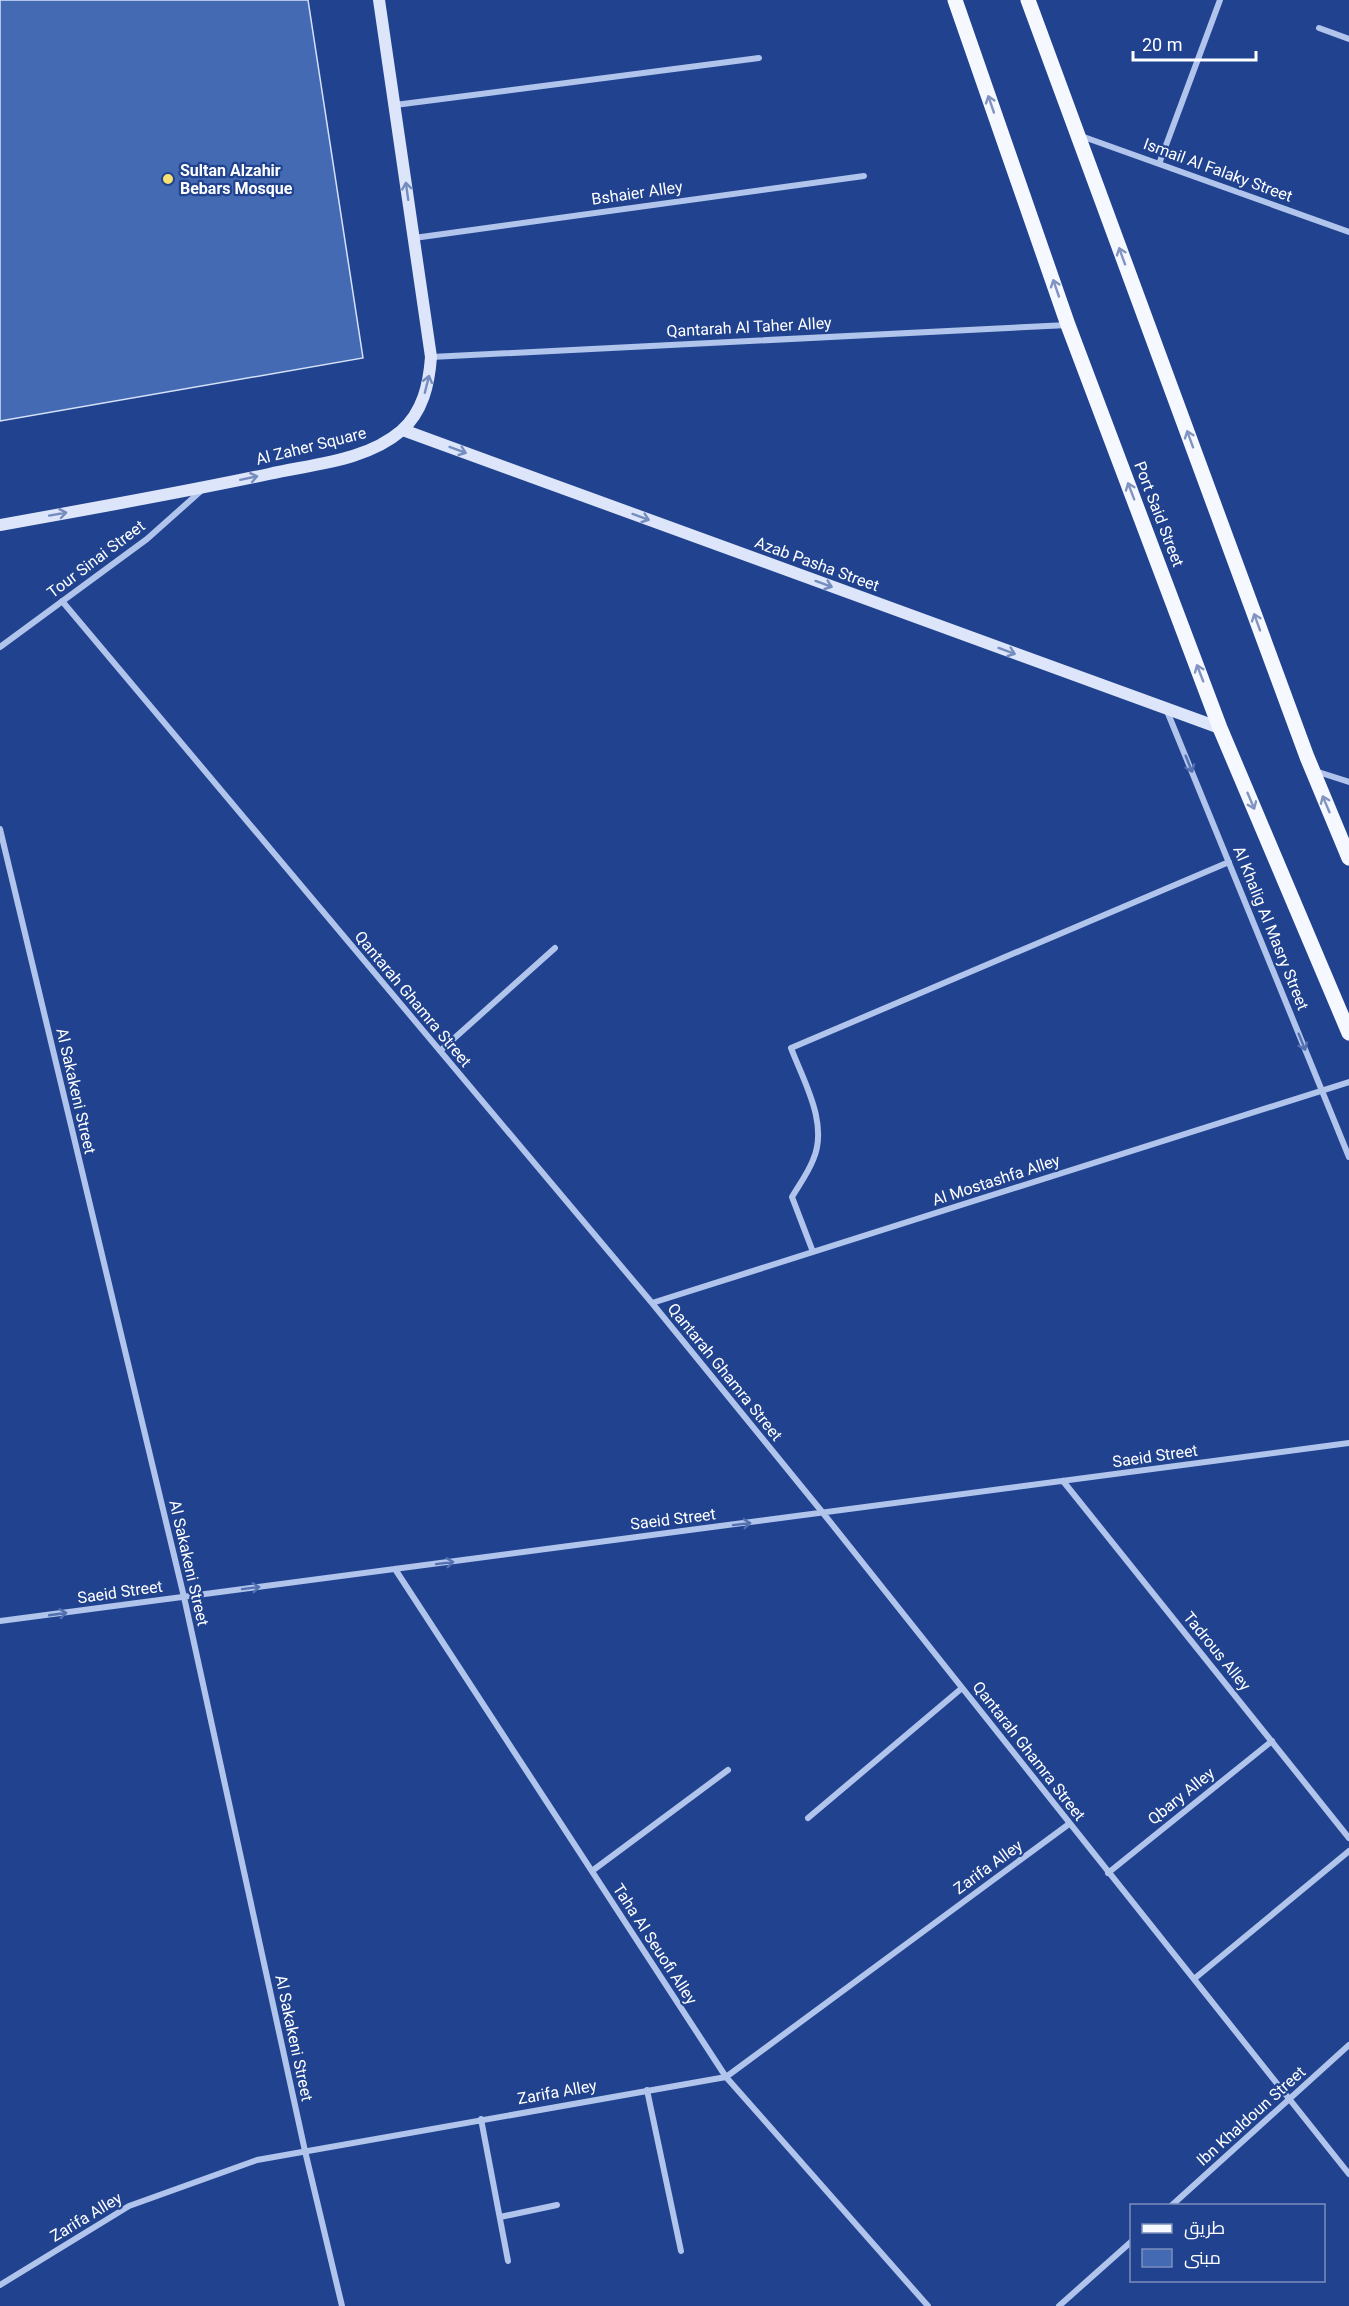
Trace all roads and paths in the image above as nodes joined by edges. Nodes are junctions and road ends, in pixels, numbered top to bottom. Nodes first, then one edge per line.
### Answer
1 (379, 0) edge
2 (955, 0) edge
3 (1028, 0) edge
4 (1220, 0) edge
5 (1319, 28) dead end
6 (1349, 39) edge
7 (759, 58) dead end
8 (395, 105) junction
9 (1078, 135) junction
10 (1159, 164) junction
11 (864, 176) dead end
12 (1349, 232) edge
13 (414, 238) junction
14 (1068, 325) junction
15 (431, 357) junction
16 (403, 430) junction
17 (205, 488) junction
18 (0, 525) edge
19 (62, 602) junction
20 (0, 647) edge
21 (1167, 710) junction
22 (1220, 728) junction
23 (1312, 770) junction
24 (1349, 782) edge
25 (0, 829) edge
26 (1349, 858) edge
27 (1229, 862) junction
28 (555, 948) dead end
29 (1349, 1033) edge
30 (440, 1051) junction
31 (1349, 1082) edge
32 (1322, 1090) junction
33 (1349, 1157) edge
34 (813, 1252) junction
35 (652, 1303) junction
36 (1349, 1443) edge
37 (1063, 1481) junction
38 (823, 1513) junction
39 (395, 1569) junction
40 (184, 1597) junction
41 (0, 1621) edge
42 (962, 1688) junction
43 (1272, 1741) junction
44 (728, 1770) dead end
45 (808, 1818) dead end
46 (1068, 1824) junction
47 (1349, 1838) edge
48 (1349, 1851) edge
49 (592, 1871) junction
50 (1108, 1873) junction
51 (1194, 1979) junction
52 (1349, 2045) edge
53 (726, 2077) junction
54 (647, 2090) junction
55 (1290, 2099) junction
56 (481, 2119) junction
57 (305, 2151) junction
58 (1349, 2174) edge
59 (1172, 2204) edge
60 (557, 2205) dead end
61 (500, 2217) junction
62 (1130, 2242) edge
63 (681, 2251) dead end
64 (508, 2261) dead end
65 (0, 2285) edge
66 (342, 2306) edge
67 (928, 2306) edge
68 (1059, 2306) edge

1 - 8 main road, Al Zaher Square
14 -> 2 main road, Port Said Street
3 - 9 main road
4 - 10 street
5 - 6 street
7 - 8 street
13 -> 8 main road, Al Zaher Square
9 - 10 street, Ismail Al Falaky Street
23 -> 9 main road
10 - 12 street, Ismail Al Falaky Street
11 - 13 street, Bshaier Alley
13 - 15 main road, Al Zaher Square
14 - 15 street, Qantarah Al Taher Alley
22 -> 14 main road, Port Said Street
16 -> 15 main road, Al Zaher Square
17 -> 16 main road, Al Zaher Square
16 -> 21 main road, Azab Pasha Street
18 -> 17 main road, Al Zaher Square
17 - 19 street, Tour Sinai Street
19 - 20 street, Tour Sinai Street
19 - 30 street, Qantarah Ghamra Street
21 - 22 main road, Azab Pasha Street
21 -> 27 street, Al Khalig Al Masry Street
22 -> 29 main road, Port Said Street
23 - 24 street
26 -> 23 main road
25 - 40 street, Al Sakakeni Street
27 -> 32 street, Al Khalig Al Masry Street
27 - 34 street
28 - 30 street
30 - 35 street, Qantarah Ghamra Street
31 - 32 street, Al Mostashfa Alley
32 - 33 street, Al Khalig Al Masry Street
32 - 34 street, Al Mostashfa Alley
34 - 35 street, Al Mostashfa Alley
35 - 38 street, Qantarah Ghamra Street
36 - 37 street, Saeid Street
37 - 38 street, Saeid Street
37 - 43 street, Tadrous Alley
39 -> 38 street, Saeid Street
38 - 42 street, Qantarah Ghamra Street
40 -> 39 street, Saeid Street
39 - 49 street, Taha Al Seuofi Alley
41 -> 40 street, Saeid Street
40 - 57 street, Al Sakakeni Street
42 - 45 street
42 - 46 street, Qantarah Ghamra Street
43 - 47 street, Tadrous Alley
43 - 50 street, Qbary Alley
44 - 49 street
46 - 50 street, Qantarah Ghamra Street
46 - 53 street, Zarifa Alley
48 - 51 street
49 - 53 street, Taha Al Seuofi Alley
50 - 51 street, Qantarah Ghamra Street
51 - 55 street, Qantarah Ghamra Street
52 - 55 street, Ibn Khaldoun Street
53 - 54 street, Zarifa Alley
53 - 67 street, Taha Al Seuofi Alley
54 - 56 street, Zarifa Alley
54 - 63 street
55 - 58 street, Qantarah Ghamra Street
55 - 59 street, Ibn Khaldoun Street
56 - 57 street, Zarifa Alley
56 - 61 street
57 - 65 street, Zarifa Alley
57 - 66 street, Al Sakakeni Street
60 - 61 street
61 - 64 street
62 - 68 street

